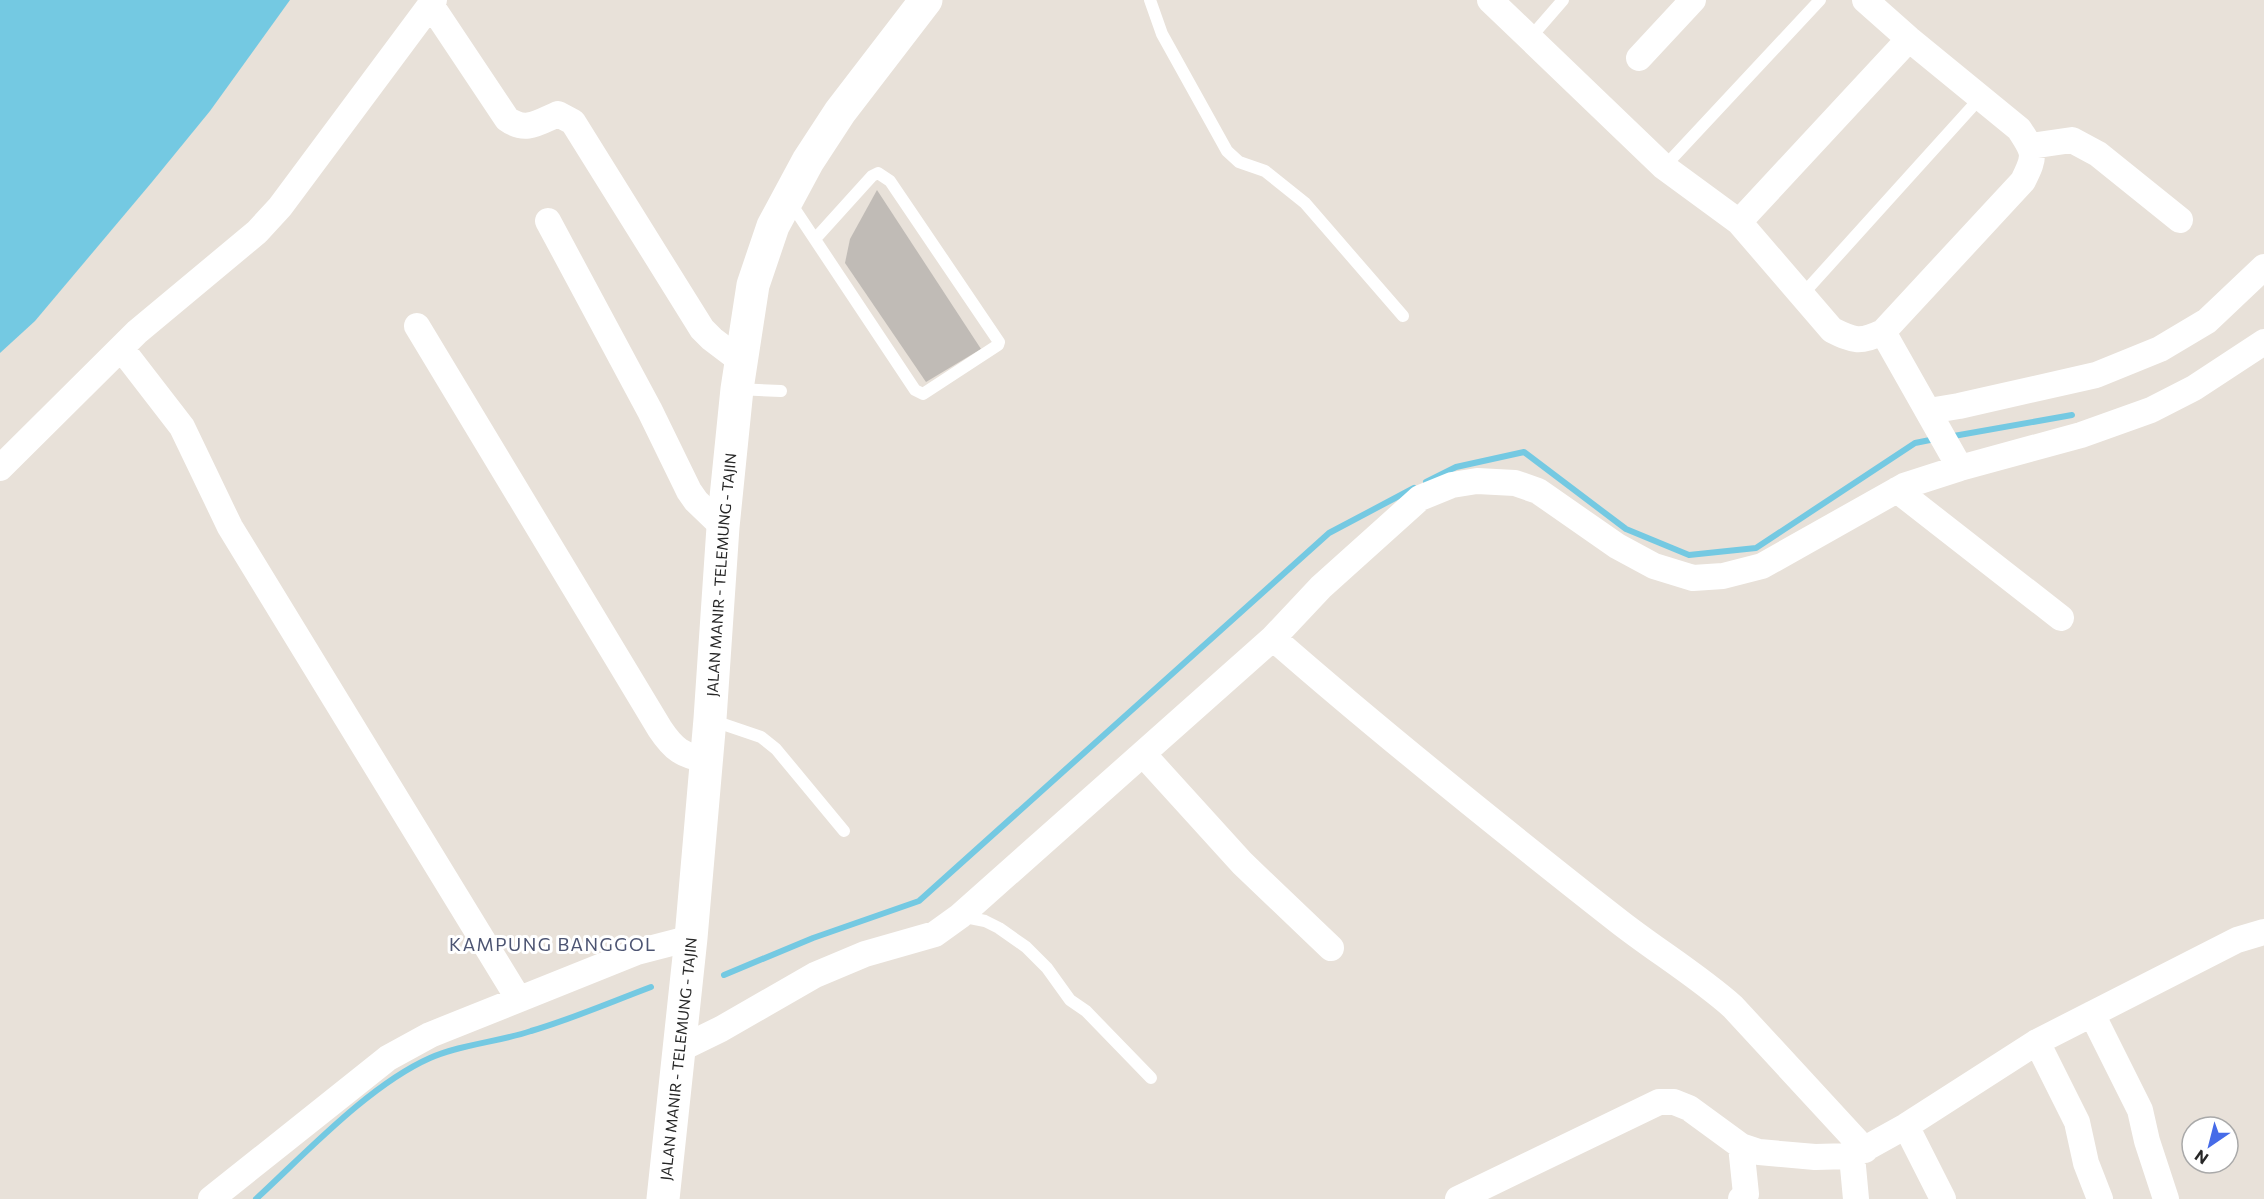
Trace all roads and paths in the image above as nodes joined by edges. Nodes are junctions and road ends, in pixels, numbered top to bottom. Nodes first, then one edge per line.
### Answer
1 (926, 0) edge
2 (1150, 0) edge
3 (1490, 0) edge
4 (1563, 0) edge
5 (1693, 0) edge
6 (1820, 0) edge
7 (1865, 0) edge
8 (433, 2) edge
9 (1530, 38) junction
10 (1909, 39) junction
11 (1639, 58) dead end
12 (1980, 98) junction
13 (2031, 146) junction
14 (1664, 167) junction
15 (787, 198) junction
16 (2180, 220) dead end
17 (548, 221) dead end
18 (1739, 222) junction
19 (815, 239) junction
20 (2264, 267) edge
21 (1802, 295) junction
22 (1403, 316) dead end
23 (417, 326) dead end
24 (1883, 332) junction
25 (2264, 342) edge
26 (121, 348) junction
27 (739, 375) junction
28 (781, 391) dead end
29 (1931, 416) junction
30 (1954, 457) junction
31 (0, 468) edge
32 (1897, 490) junction
33 (723, 527) junction
34 (2061, 618) dead end
35 (1273, 638) junction
36 (710, 719) junction
37 (1143, 754) junction
38 (706, 760) junction
39 (844, 831) dead end
40 (960, 916) junction
41 (2264, 932) edge
42 (691, 938) junction
43 (1331, 948) dead end
44 (518, 998) junction
45 (2092, 1014) junction
46 (2037, 1042) junction
47 (680, 1049) junction
48 (1151, 1078) dead end
49 (1906, 1126) junction
50 (1741, 1146) junction
51 (1859, 1153) junction
52 (1745, 1197) edge
53 (211, 1199) edge
54 (663, 1199) edge
55 (1458, 1199) edge
56 (1856, 1199) edge
57 (1943, 1199) edge
58 (2100, 1199) edge
59 (2166, 1199) edge

1 - 15 main road, JALAN MANIR - TELEMUNG - TAJIN
2 - 22 lane
3 - 9 street
4 - 9 lane
5 - 11 street
6 - 14 lane
7 - 10 street
8 - 26 street
8 - 27 street
9 - 14 street
10 - 12 street
10 - 18 street
12 - 13 street
12 - 21 lane
13 - 16 street
13 - 24 street
14 - 18 street
15 - 19 lane
15 - 27 main road, JALAN MANIR - TELEMUNG - TAJIN
17 - 33 street
18 - 21 street
19 - 19 lane
20 - 29 street
21 - 24 street
23 - 38 street
24 - 29 street
25 - 30 street
26 - 31 street
26 - 44 street
27 - 28 lane
27 - 33 main road, JALAN MANIR - TELEMUNG - TAJIN
29 - 30 street
30 - 32 street
32 - 34 street
32 - 35 street
33 - 36 main road, JALAN MANIR - TELEMUNG - TAJIN
35 - 37 street
35 - 51 street
36 - 38 main road, JALAN MANIR - TELEMUNG - TAJIN
36 - 39 lane
37 - 40 street
37 - 43 street
38 - 42 main road, JALAN MANIR - TELEMUNG - TAJIN
40 - 47 street
40 - 48 lane
41 - 45 street
42 - 44 street
42 - 47 main road, JALAN MANIR - TELEMUNG - TAJIN
44 - 53 street
45 - 46 street
45 - 59 street
46 - 49 street
46 - 58 street
47 - 54 main road, JALAN MANIR - TELEMUNG - TAJIN
49 - 51 street
49 - 57 street
50 - 51 street
50 - 52 street
50 - 55 street
51 - 56 street

